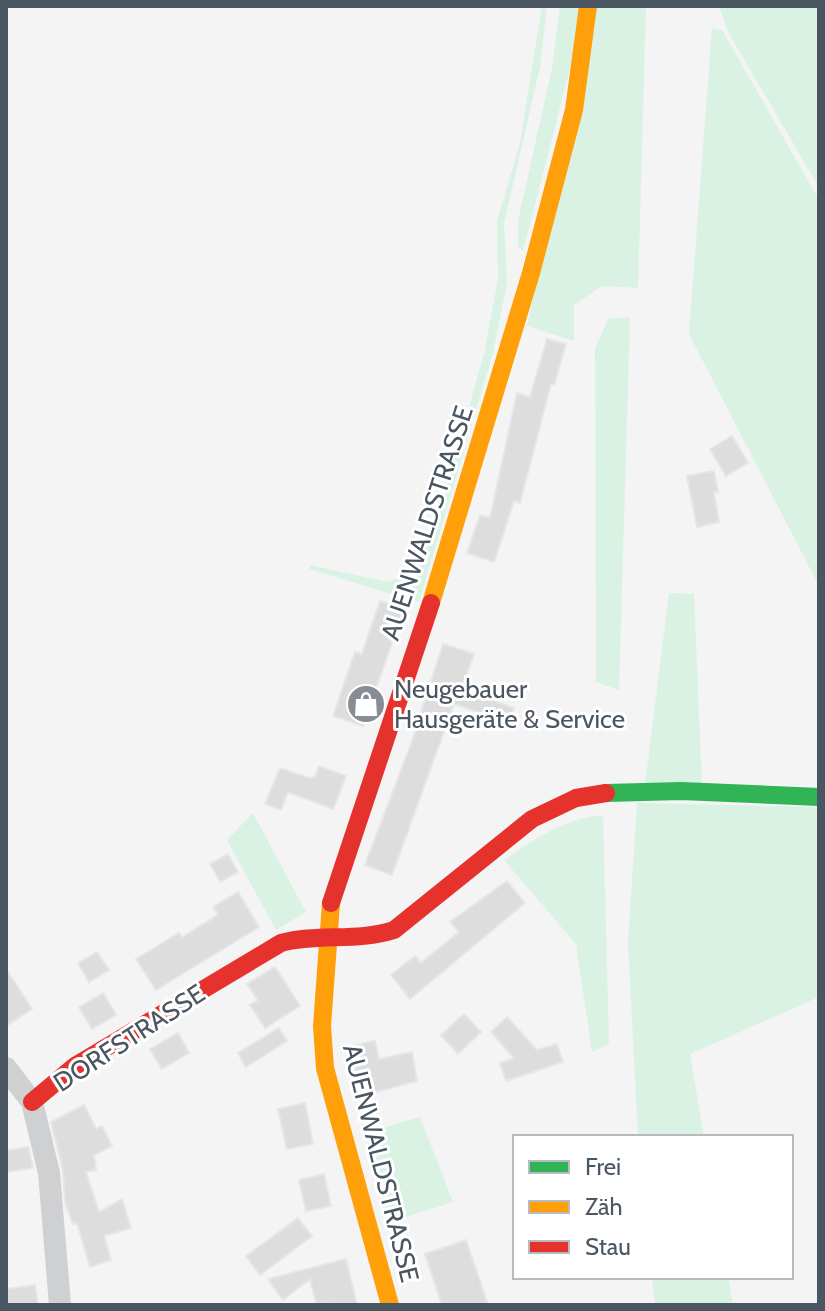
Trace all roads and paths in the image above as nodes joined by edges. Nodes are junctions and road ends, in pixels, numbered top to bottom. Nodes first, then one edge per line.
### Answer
1 (588, 6) edge
2 (819, 797) edge
3 (327, 937) junction
4 (6, 1068) edge
5 (32, 1102) junction
6 (60, 1305) edge
7 (390, 1305) edge

1 - 3 street, AUENWALDSTRASSE
2 - 3 street
3 - 5 street, DORFSTRASSE
3 - 7 street, AUENWALDSTRASSE
4 - 5 street
5 - 6 street, DORFSTRASSE

